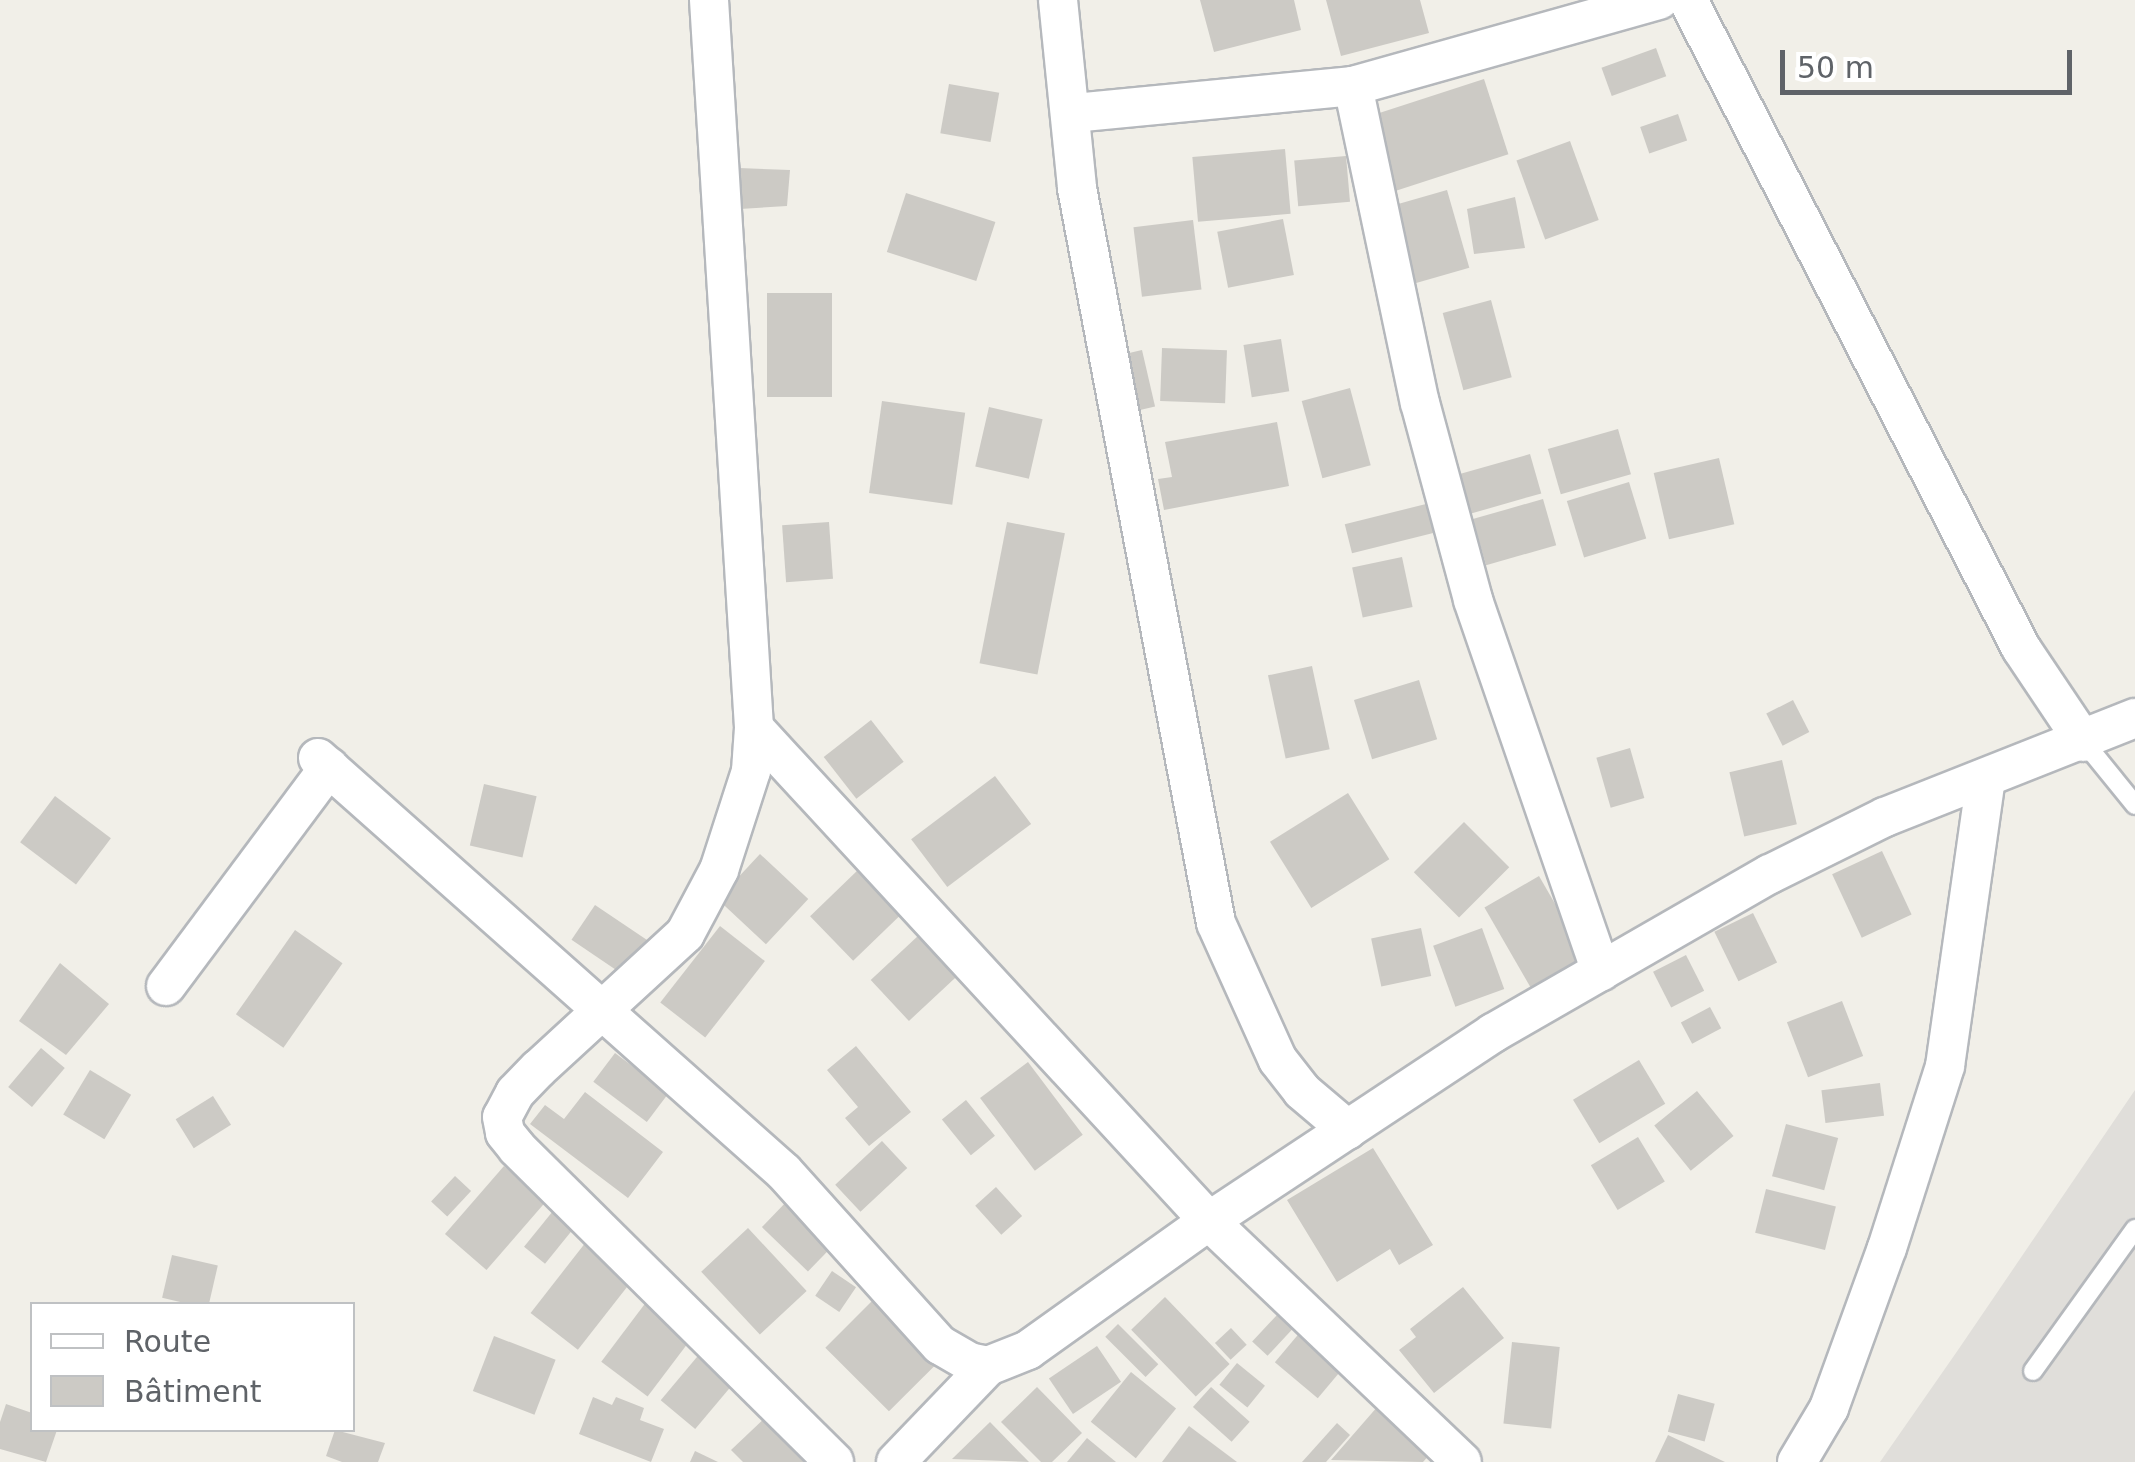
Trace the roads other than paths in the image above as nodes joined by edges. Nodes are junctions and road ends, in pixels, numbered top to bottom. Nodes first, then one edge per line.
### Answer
1 (709, 0) edge
2 (1058, 0) edge
3 (1659, 0) edge
4 (1688, 0) edge
5 (1353, 86) junction
6 (1073, 113) junction
7 (2135, 718) edge
8 (754, 728) junction
9 (2084, 742) junction
10 (1986, 778) junction
11 (2135, 805) edge
12 (1601, 972) junction
13 (166, 986) dead end
14 (601, 1008) junction
15 (1348, 1130) junction
16 (1209, 1221) junction
17 (2135, 1229) edge
18 (988, 1366) junction
19 (2032, 1371) dead end
20 (834, 1462) edge
21 (896, 1462) edge
22 (1462, 1462) edge
23 (1796, 1462) edge

1 - 8 street
2 - 6 street
3 - 5 street
4 - 9 street
5 - 6 street
5 - 12 street
6 - 15 street
7 - 9 street
8 - 14 street
8 - 16 street
9 - 10 street
9 - 11 lane
10 - 12 street
10 - 23 street
12 - 15 street
13 - 14 street
14 - 18 street
14 - 20 street
15 - 16 street
16 - 18 street
16 - 22 street
17 - 19 lane
18 - 21 street

